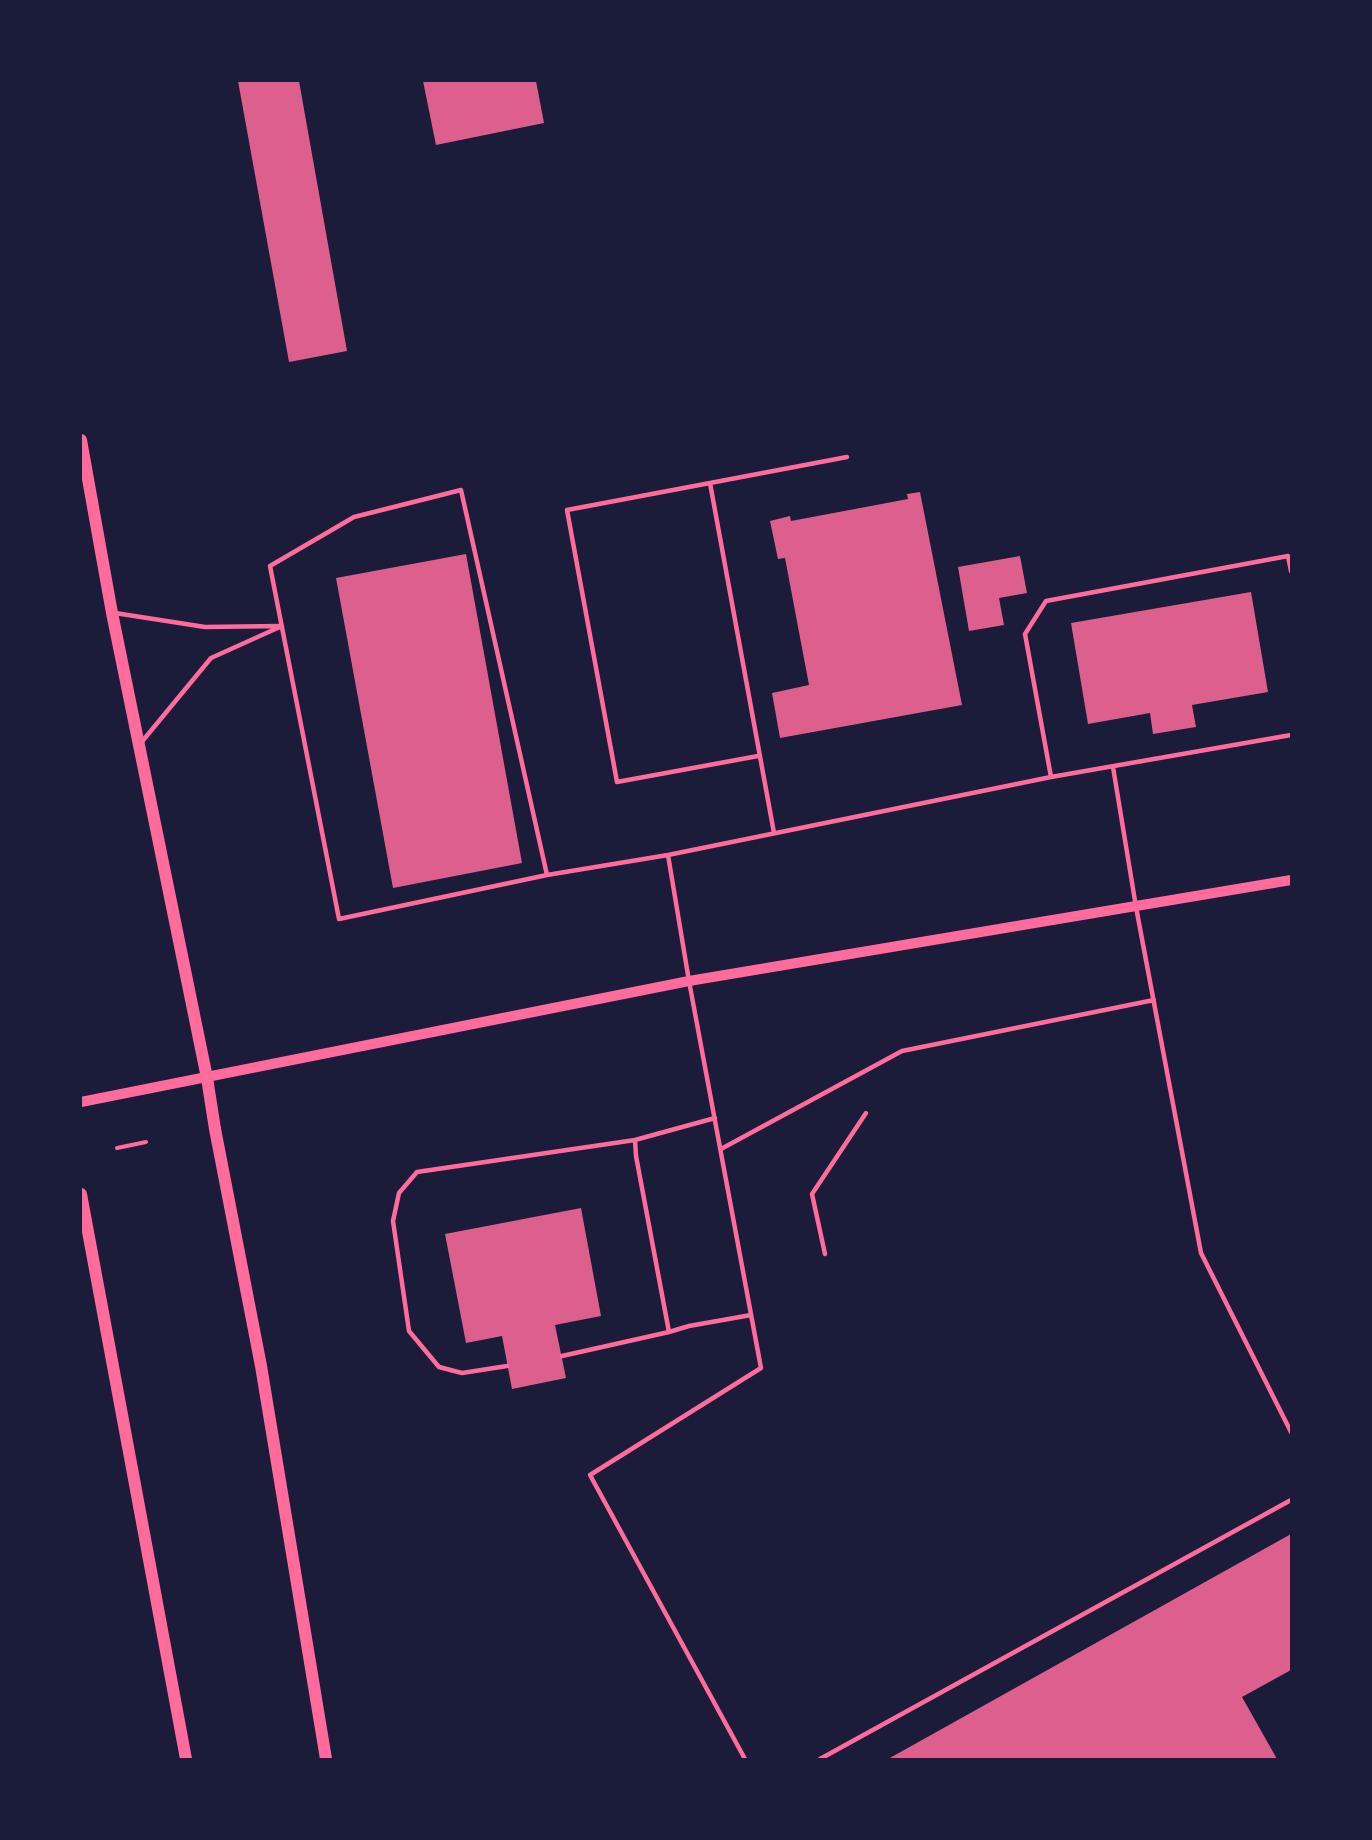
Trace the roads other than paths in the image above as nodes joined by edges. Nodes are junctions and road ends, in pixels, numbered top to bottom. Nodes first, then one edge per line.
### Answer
1 (81, 440) edge
2 (847, 457) dead end
3 (710, 483) junction
4 (1291, 571) edge
5 (112, 613) junction
6 (282, 626) junction
7 (1291, 735) edge
8 (139, 745) junction
9 (758, 756) junction
10 (1113, 767) junction
11 (1051, 777) junction
12 (774, 833) junction
13 (668, 855) junction
14 (547, 875) junction
15 (1291, 880) edge
16 (1136, 907) junction
17 (689, 981) junction
18 (1154, 1000) junction
19 (207, 1078) junction
20 (81, 1102) edge
21 (866, 1113) dead end
22 (715, 1118) junction
23 (635, 1140) junction
24 (721, 1149) junction
25 (81, 1194) edge
26 (825, 1254) dead end
27 (751, 1315) junction
28 (669, 1332) junction
29 (561, 1356) dead end
30 (507, 1366) dead end
31 (1291, 1432) edge
32 (1291, 1500) edge
33 (186, 1759) edge
34 (326, 1759) edge
35 (745, 1759) edge
36 (820, 1759) edge

1 - 5 main road
2 - 3 lane
3 - 9 lane
3 - 9 lane
4 - 11 lane
5 - 6 lane
5 - 8 main road
6 - 8 lane
6 - 14 lane
6 - 14 lane
7 - 10 lane
8 - 19 main road
9 - 12 lane
10 - 11 lane
10 - 16 lane
11 - 12 lane
12 - 13 lane
13 - 14 lane
13 - 17 lane
15 - 16 street
16 - 17 street
16 - 18 lane
17 - 19 street
17 - 22 lane
18 - 24 lane
18 - 31 lane
19 - 20 street
19 - 34 main road
21 - 26 lane
22 - 23 lane
22 - 24 lane
23 - 28 lane
23 - 30 lane
24 - 27 lane
25 - 33 main road
27 - 28 lane
27 - 35 lane
28 - 29 lane
32 - 36 lane

